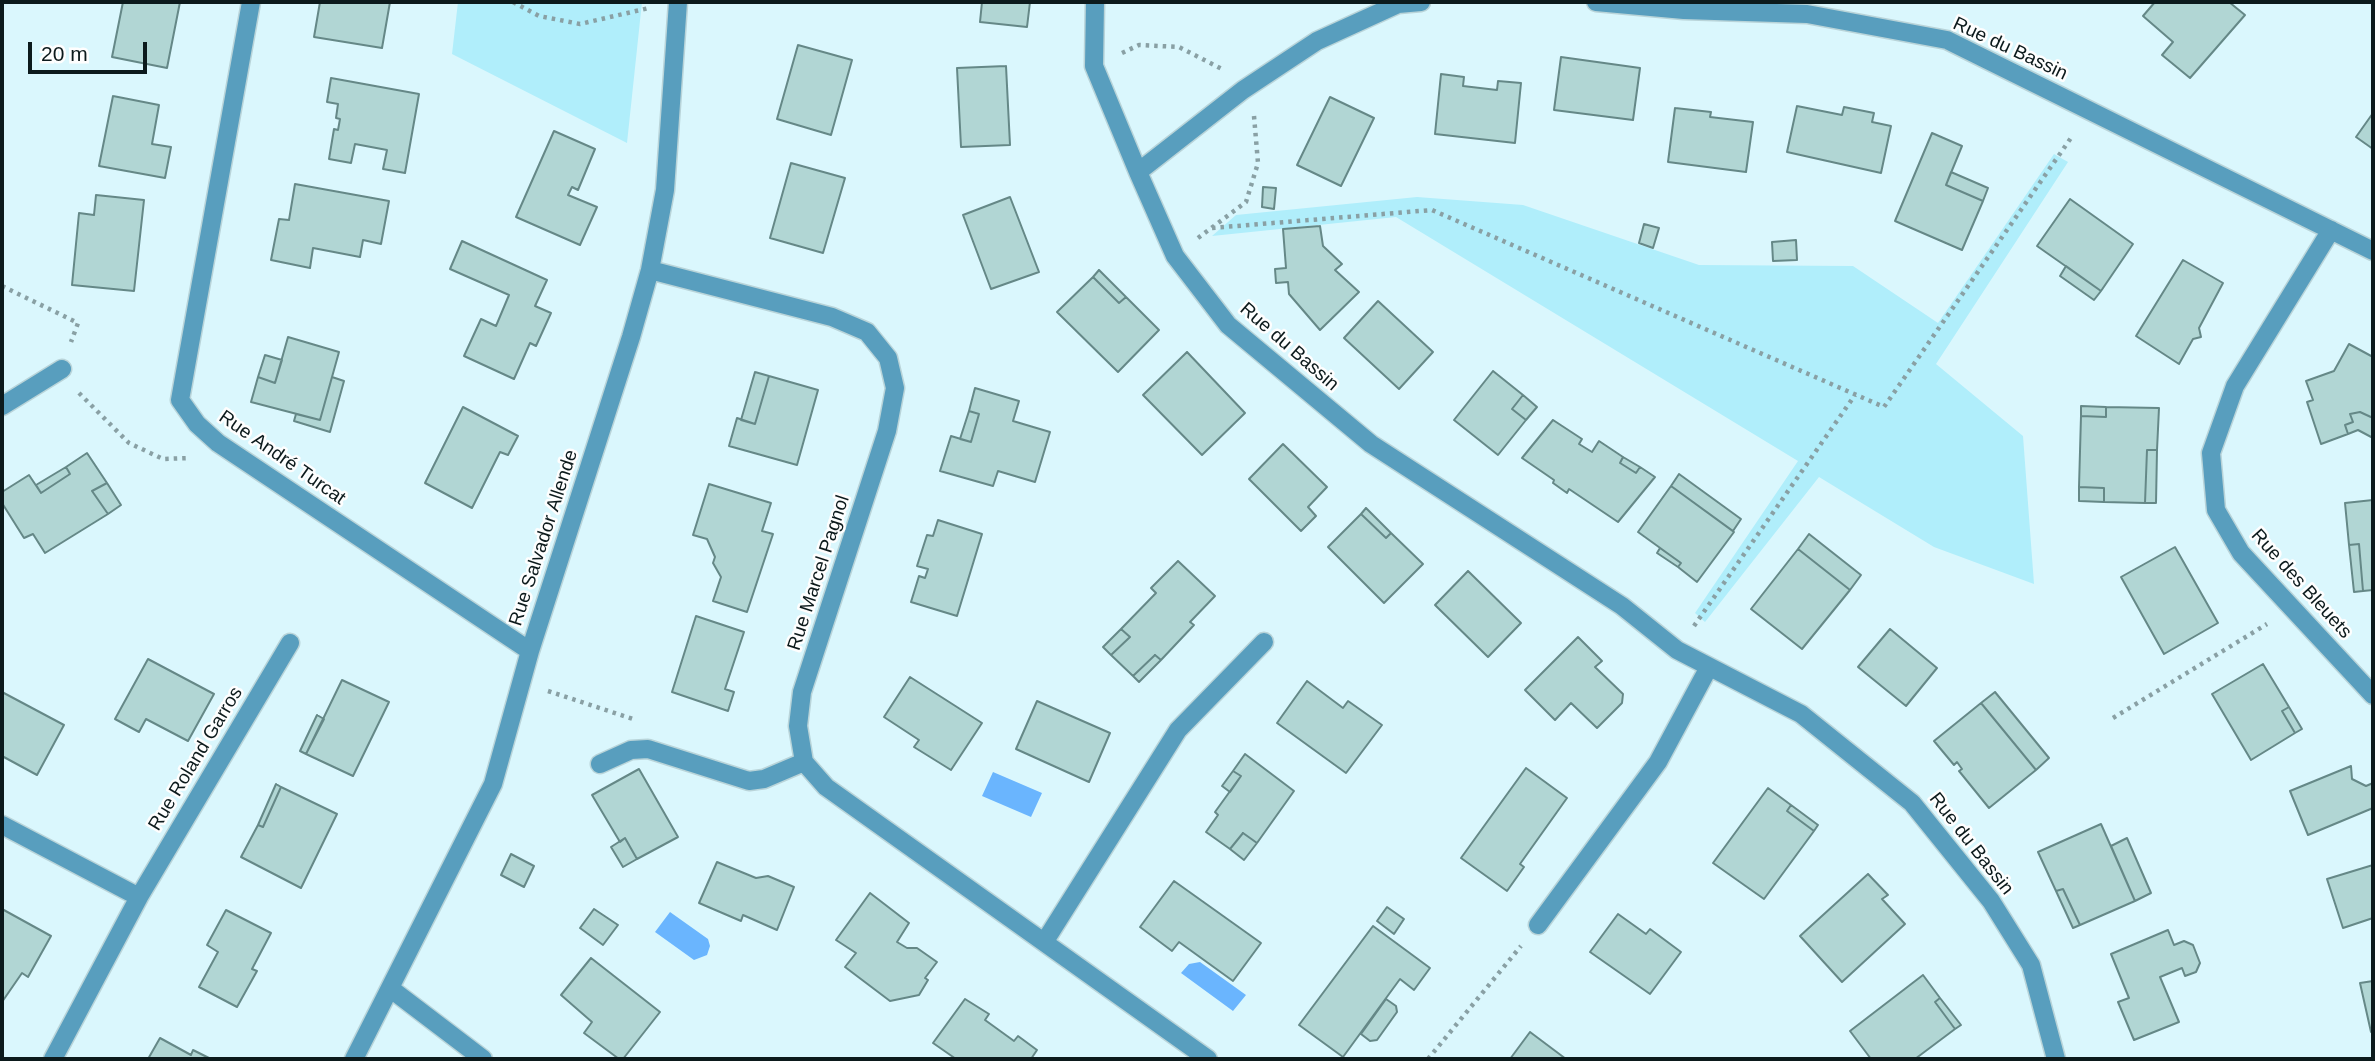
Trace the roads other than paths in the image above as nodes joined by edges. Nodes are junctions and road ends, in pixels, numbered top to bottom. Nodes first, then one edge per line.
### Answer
1 (251, 2) edge
2 (678, 2) edge
3 (1095, 2) edge
4 (1421, 2) edge
5 (1596, 2) edge
6 (1812, 8) edge
7 (1138, 172) junction
8 (2331, 230) junction
9 (2373, 251) edge
10 (650, 270) junction
11 (62, 369) road end
12 (2, 406) edge
13 (1264, 642) dead end
14 (290, 643) dead end
15 (530, 651) junction
16 (1709, 667) junction
17 (2373, 695) edge
18 (804, 762) junction
19 (600, 764) dead end
20 (2, 825) edge
21 (139, 897) junction
22 (1538, 925) road end
23 (1045, 941) junction
24 (391, 989) junction
25 (53, 1059) edge
26 (354, 1059) edge
27 (483, 1059) edge
28 (1208, 1059) edge
29 (2056, 1059) edge

1 - 15 street, Rue André Turcat
2 - 10 street, Rue Salvador Allende
3 - 7 street, Rue du Bassin
4 - 7 street
5 - 6 street, Rue du Bassin
6 - 8 street, Rue du Bassin
7 - 16 street, Rue du Bassin
8 - 9 street, Rue du Bassin
8 - 17 street, Rue des Bleuets
10 - 15 street, Rue Salvador Allende
10 - 18 street, Rue Marcel Pagnol
11 - 12 street
13 - 23 street
14 - 21 street, Rue Roland Garros
15 - 24 street, Rue Salvador Allende
16 - 22 street
16 - 29 street, Rue du Bassin
18 - 19 street
18 - 23 street
20 - 21 street
21 - 25 street, Rue Roland Garros
23 - 28 street
24 - 26 street, Rue Salvador Allende
24 - 27 street

